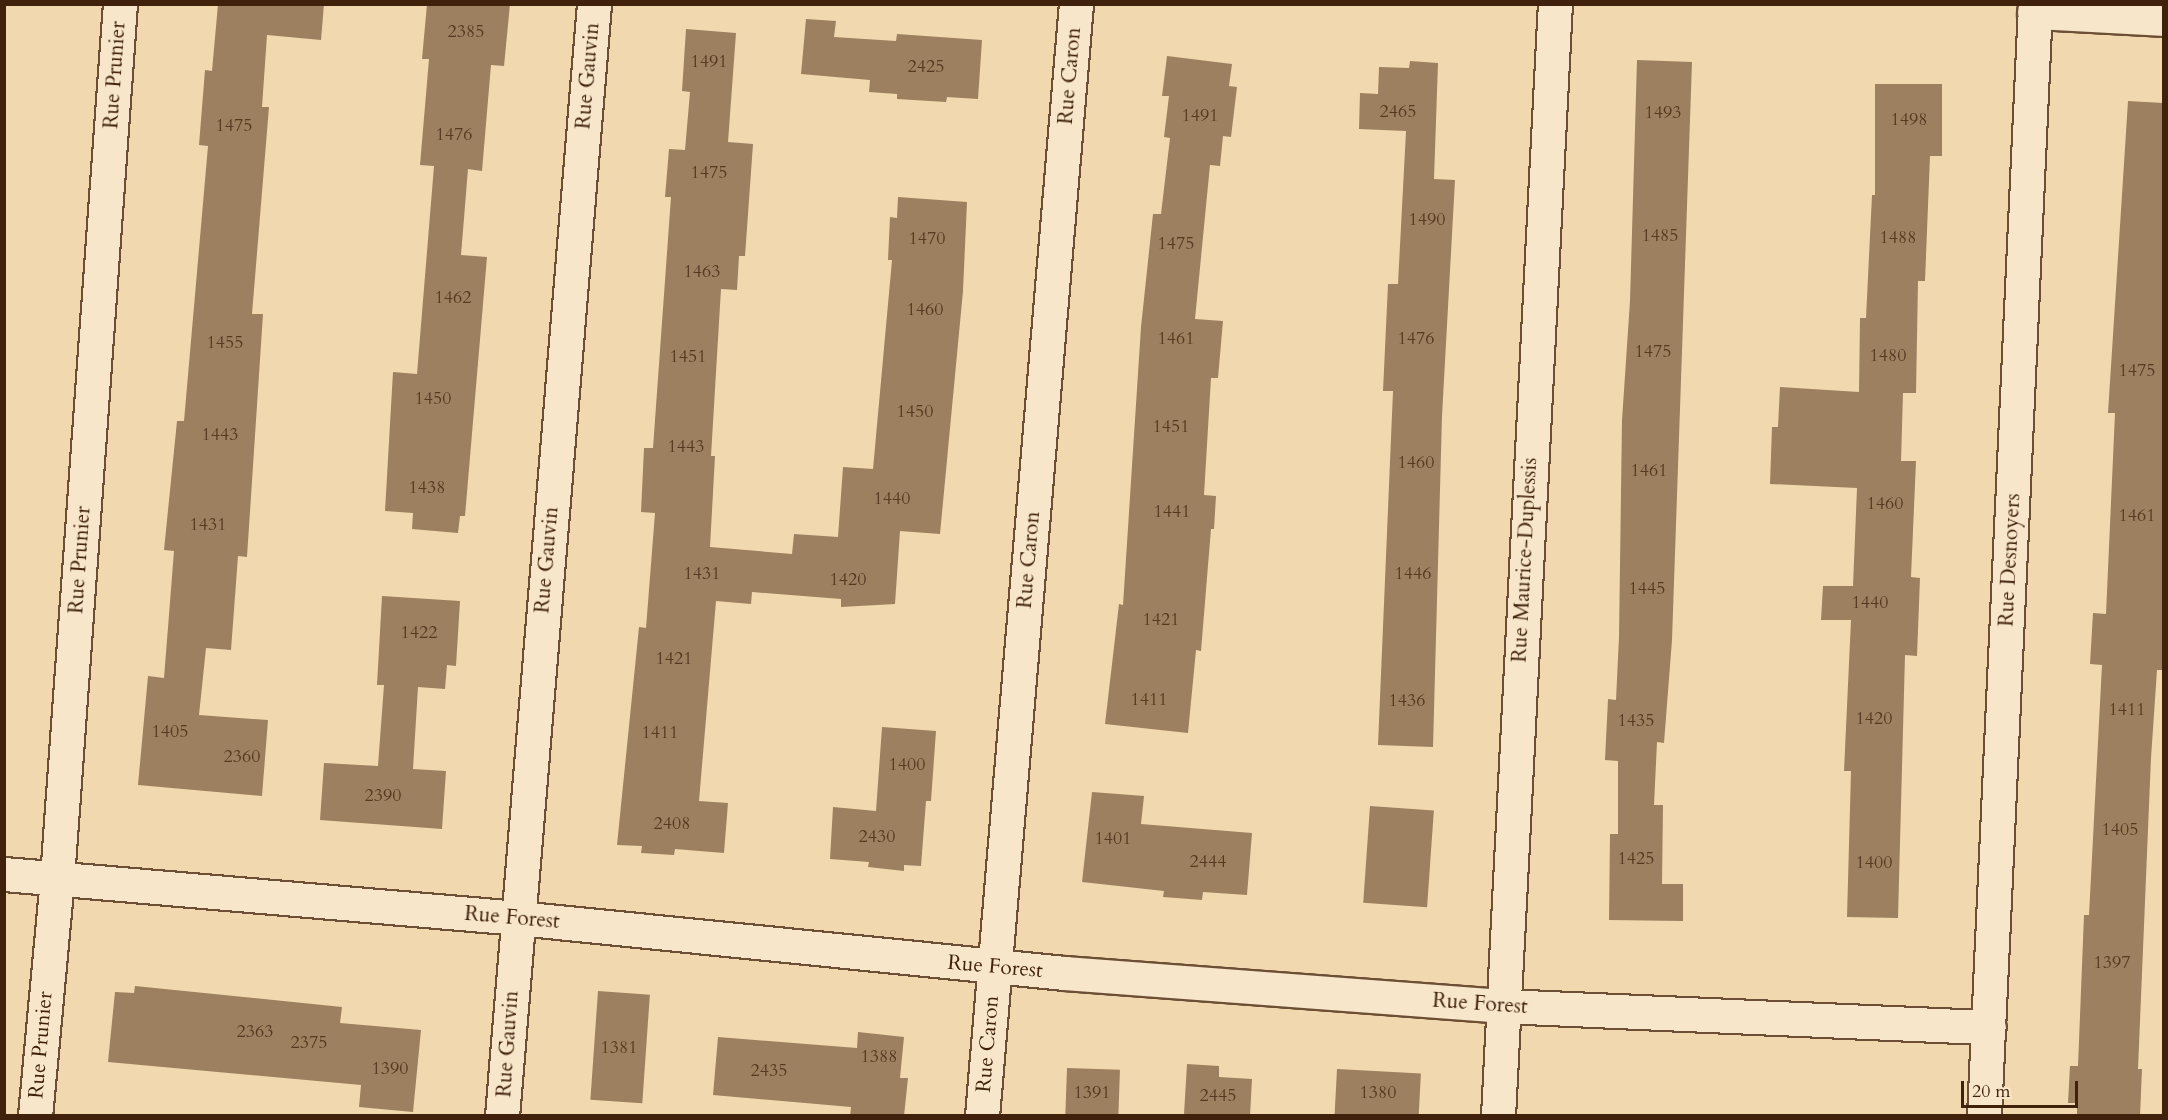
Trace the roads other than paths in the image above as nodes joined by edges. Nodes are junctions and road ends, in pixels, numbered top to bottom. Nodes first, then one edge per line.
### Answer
1 (120, 4) edge
2 (594, 4) edge
3 (1077, 4) edge
4 (1555, 4) edge
5 (2034, 8) edge
6 (2163, 19) edge
7 (4, 874) edge
8 (57, 878) junction
9 (518, 918) junction
10 (994, 968) junction
11 (1502, 1006) junction
12 (1989, 1027) junction
13 (35, 1116) edge
14 (502, 1116) edge
15 (982, 1116) edge
16 (1498, 1116) edge
17 (1984, 1116) edge

1 - 8 street, Rue Prunier
2 - 9 street, Rue Gauvin
3 - 10 street, Rue Caron
4 - 11 street, Rue Maurice-Duplessis
5 - 6 street
5 - 12 street, Rue Desnoyers
7 - 8 street, Rue Forest
8 - 9 street, Rue Forest
8 - 13 street, Rue Prunier
9 - 10 street, Rue Forest
9 - 14 street, Rue Gauvin
10 - 11 street, Rue Forest
10 - 15 street, Rue Caron
11 - 12 street, Rue Forest
11 - 16 street, Rue Maurice-Duplessis
12 - 17 street, Rue Desnoyers

